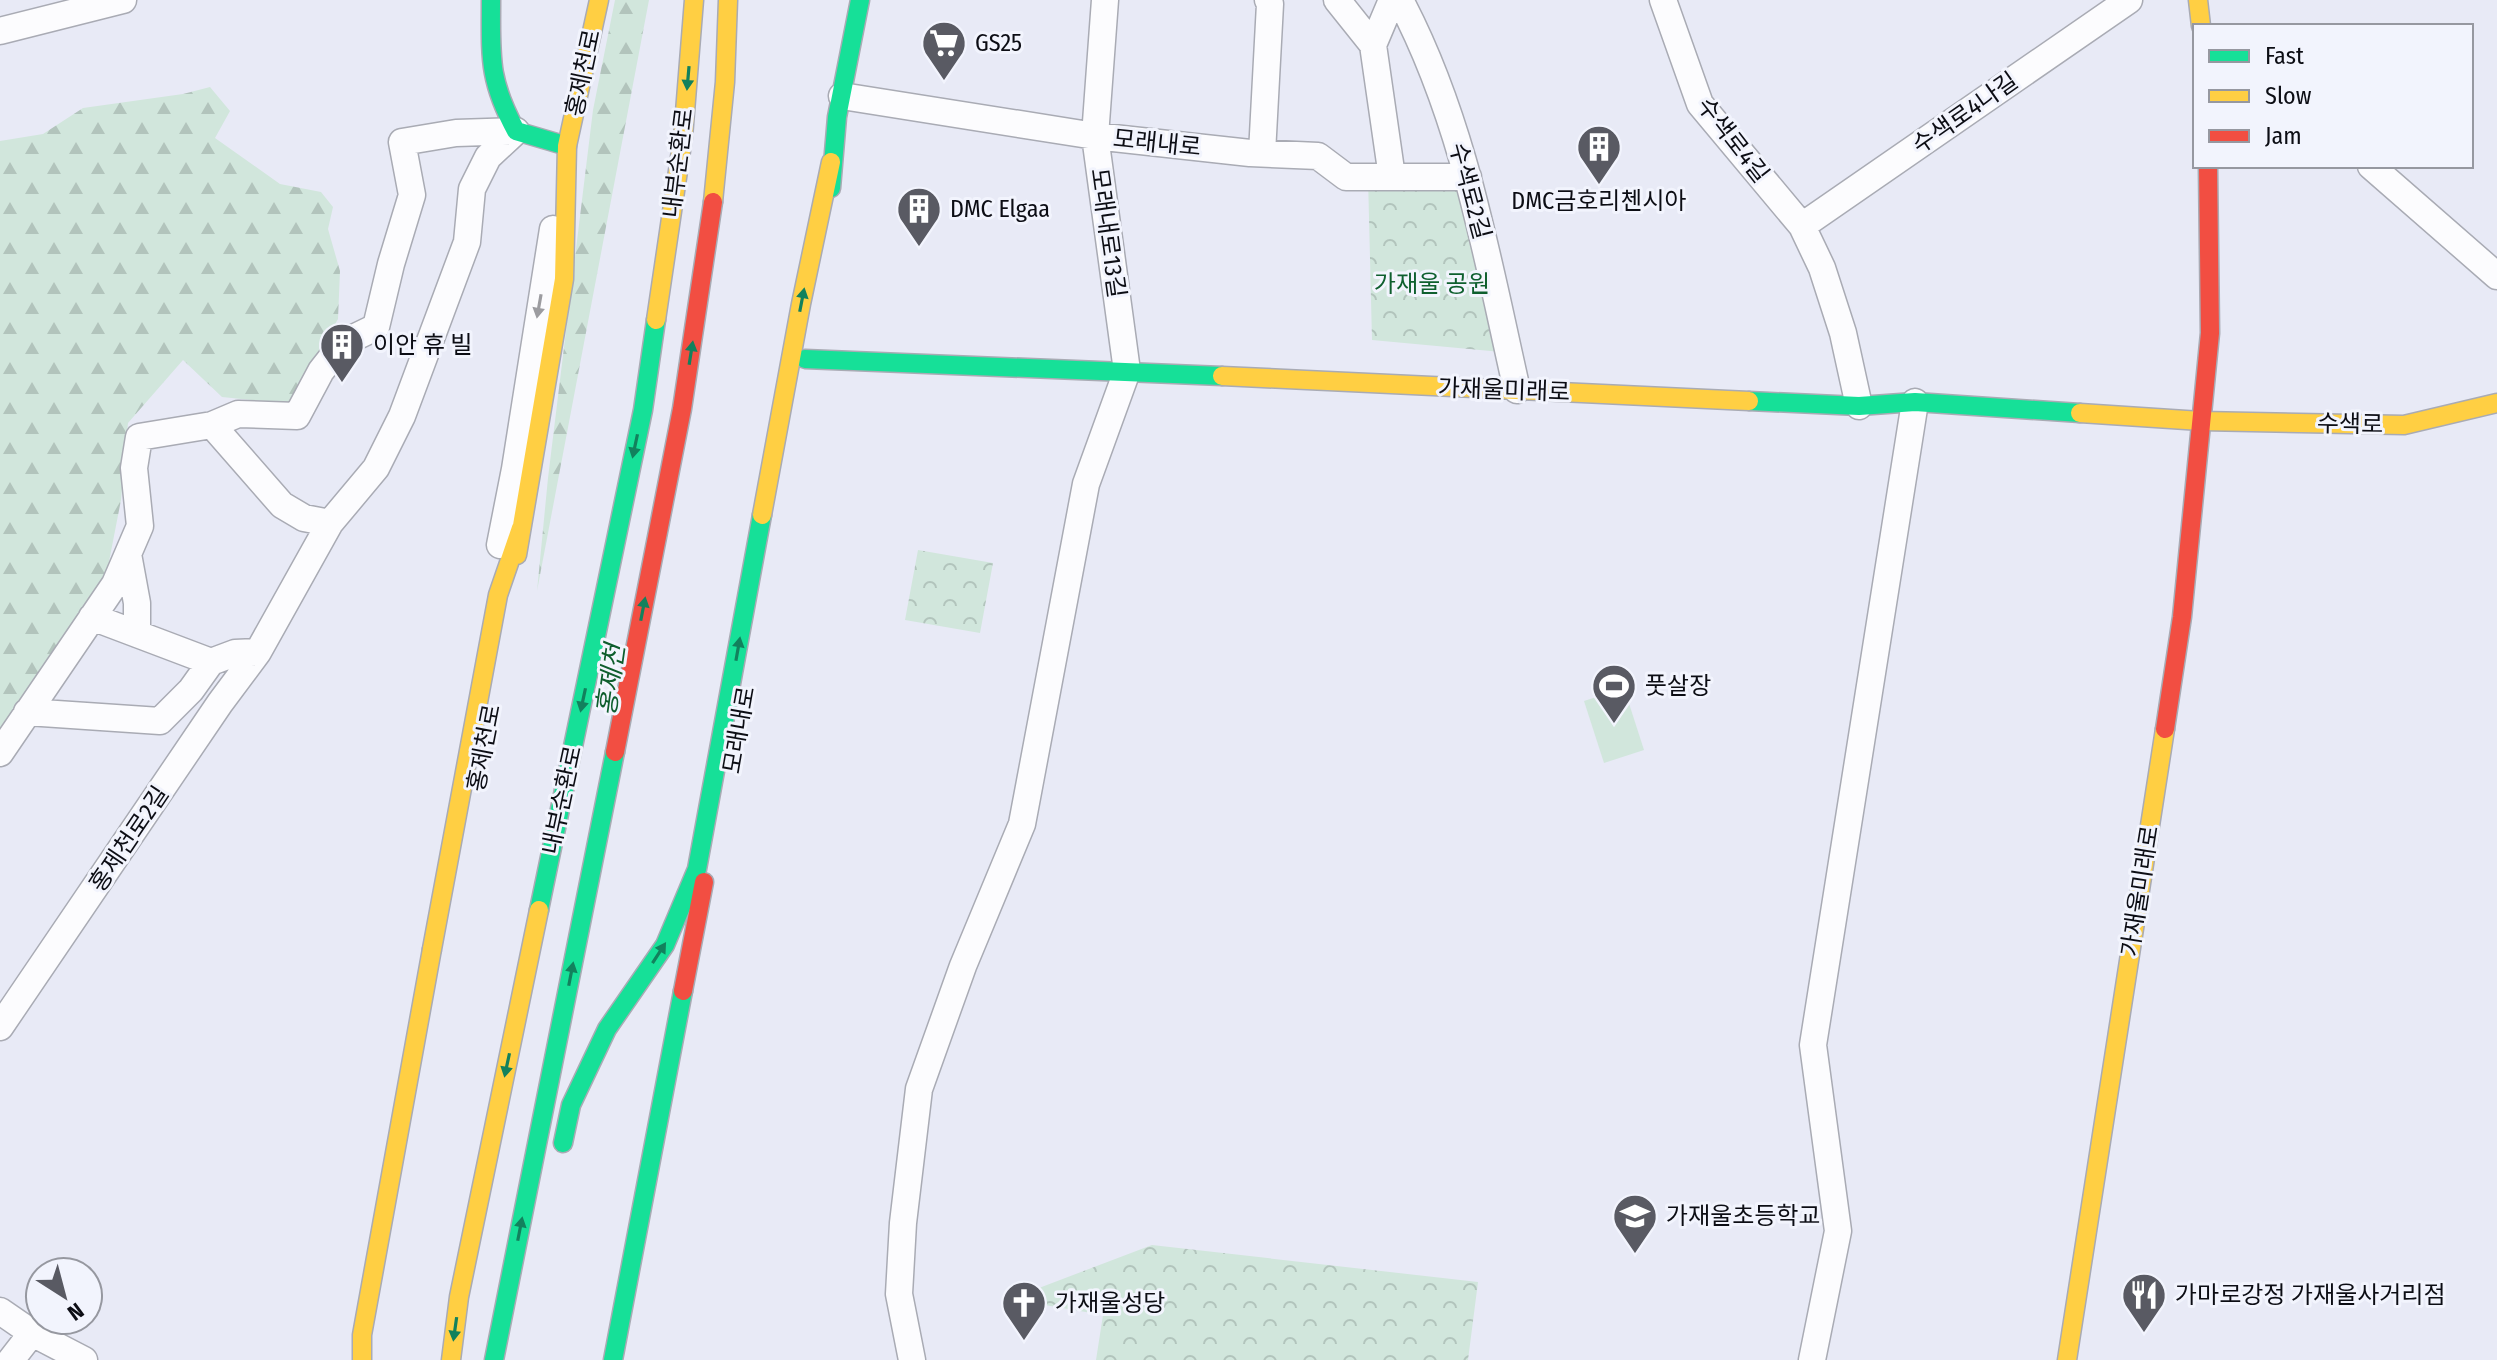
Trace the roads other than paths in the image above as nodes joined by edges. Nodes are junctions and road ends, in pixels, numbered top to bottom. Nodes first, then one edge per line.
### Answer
1 (123, 0) edge
2 (491, 0) edge
3 (599, 0) edge
4 (694, 0) edge
5 (728, 0) edge
6 (849, 0) edge
7 (860, 0) edge
8 (870, 0) edge
9 (1105, 0) edge
10 (1337, 0) edge
11 (1392, 0) edge
12 (1400, 0) edge
13 (1663, 0) edge
14 (2129, 0) edge
15 (2198, 0) edge
16 (1274, 1) edge
17 (2201, 24) edge
18 (0, 31) edge
19 (1373, 45) junction
20 (846, 69) junction
21 (842, 96) junction
22 (516, 131) junction
23 (1095, 136) junction
24 (567, 146) junction
25 (1262, 153) junction
26 (831, 162) junction
27 (2208, 168) edge
28 (2373, 168) edge
29 (1392, 177) junction
30 (1468, 177) junction
31 (1802, 226) junction
32 (2497, 276) edge
33 (805, 359) junction
34 (1127, 371) junction
35 (1517, 390) junction
36 (1915, 402) junction
37 (2497, 403) edge
38 (1859, 406) junction
39 (2201, 421) junction
40 (212, 425) junction
41 (330, 523) junction
42 (521, 528) junction
43 (128, 554) junction
44 (92, 617) junction
45 (137, 634) junction
46 (258, 652) junction
47 (211, 662) junction
48 (27, 712) junction
49 (0, 753) edge
50 (0, 1027) edge
51 (557, 1164) dead end
52 (539, 1225) dead end
53 (0, 1311) edge
54 (24, 1328) edge
55 (30, 1336) edge
56 (38, 1336) edge
57 (345, 1348) edge
58 (11, 1360) edge
59 (84, 1360) edge
60 (362, 1360) edge
61 (451, 1360) edge
62 (496, 1360) edge
63 (613, 1360) edge
64 (912, 1360) edge
65 (1812, 1360) edge
66 (2067, 1360) edge

1 - 18 street
2 - 22 main road
3 - 24 main road, 홍제천로
4 -> 61 main road, 내부순환로
62 -> 5 main road, 내부순환로
6 - 20 main road
7 - 20 main road, 모래내로
8 - 20 main road
9 - 23 street, 모래내로13길
10 - 19 street
11 - 19 street
12 - 30 street, 수색로2길
13 - 31 street, 수색로4길
14 - 31 street, 수색로4나길
15 - 17 main road
16 - 25 street
19 - 29 street
20 - 21 main road, 모래내로
21 - 23 street, 모래내로
21 - 26 main road, 모래내로
22 - 24 main road, 홍제천로
22 - 40 street, 홍제천로
22 - 41 street, 홍제천로2길
23 - 25 street, 모래내로
23 - 34 street, 모래내로13길
24 - 42 main road, 홍제천로
24 -> 57 street, 홍제천로
25 - 29 street, 모래내로
26 - 33 main road, 모래내로
51 -> 26 main road
27 - 39 main road, 가재울미래로
28 - 32 street
29 - 30 street, 모래내로
30 - 35 street, 수색로2길
31 - 38 street, 수색로4길
33 - 34 main road, 가재울미래로
33 - 63 main road, 모래내로
34 - 35 main road, 가재울미래로
34 - 64 street
35 - 38 main road, 가재울미래로
36 - 38 main road, 가재울미래로
36 - 39 main road, 가재울미래로
36 - 65 street
37 - 39 main road, 수색로
39 - 66 main road, 가재울미래로
40 - 41 street
40 - 43 street, 홍제천로
41 - 46 street, 홍제천로2길
42 - 57 main road, 홍제천로
42 - 60 main road, bridge
43 - 44 street, 홍제천로
43 - 45 street
44 - 45 street
44 - 48 street, 홍제천로
45 - 47 street
46 - 47 street
46 - 50 street, 홍제천로2길
47 - 48 street
48 - 49 street, 홍제천로
52 - 62 main road
53 - 54 street
55 - 58 street
56 - 59 street

